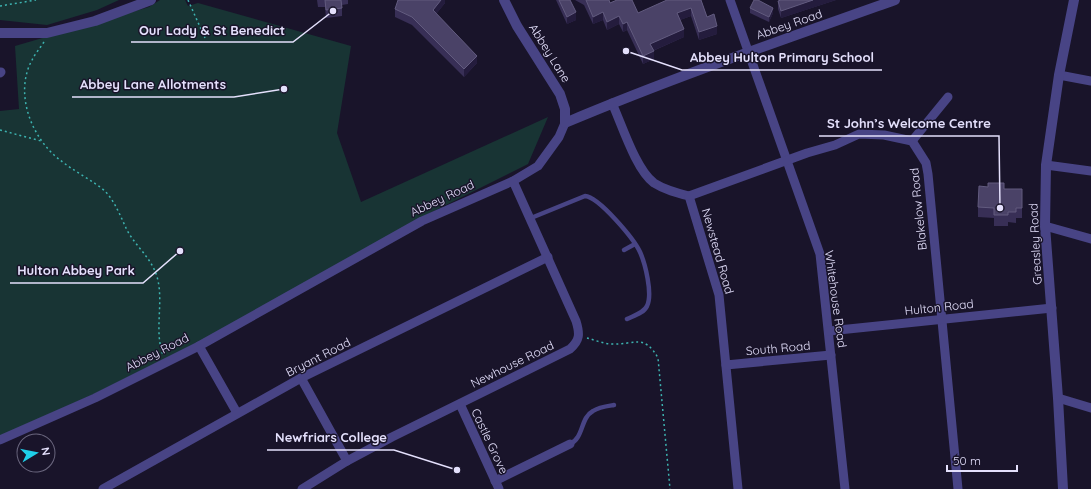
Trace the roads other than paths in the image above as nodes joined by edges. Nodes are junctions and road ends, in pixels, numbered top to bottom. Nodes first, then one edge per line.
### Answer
1 (151, 0) edge
2 (504, 0) edge
3 (730, 0) edge
4 (895, 0) edge
5 (1074, 0) edge
6 (0, 32) edge
7 (748, 52) junction
8 (1059, 75) junction
9 (1091, 81) edge
10 (948, 98) dead end
11 (612, 103) junction
12 (566, 123) junction
13 (912, 141) junction
14 (786, 161) junction
15 (1046, 165) junction
16 (1091, 171) edge
17 (514, 181) junction
18 (689, 196) junction
19 (531, 218) junction
20 (1045, 226) junction
21 (1091, 239) edge
22 (635, 244) junction
23 (624, 250) dead end
24 (548, 257) junction
25 (1052, 308) junction
26 (627, 319) dead end
27 (941, 319) junction
28 (829, 331) junction
29 (199, 346) junction
30 (832, 355) junction
31 (726, 365) junction
32 (301, 378) junction
33 (1058, 398) junction
34 (460, 404) junction
35 (614, 404) dead end
36 (1091, 408) edge
37 (237, 413) junction
38 (0, 440) edge
39 (570, 444) joint
40 (347, 461) junction
41 (497, 485) edge
42 (104, 489) edge
43 (302, 489) edge
44 (738, 489) edge
45 (845, 489) edge
46 (958, 489) edge
47 (1063, 489) edge

1 - 6 street
2 - 12 street, Abbey Lane
3 - 7 street, Whitehouse Road
4 - 7 street, Abbey Road
5 - 8 street, Greasley Road
7 - 11 street, Abbey Road
7 - 14 street, Whitehouse Road
8 - 9 street
8 - 15 street, Greasley Road
10 - 13 street
11 - 12 street, Abbey Road
11 - 18 street, Newstead Road
12 - 17 street, Abbey Road
13 - 14 street
13 - 27 street, Blakelow Road
14 - 18 street
14 - 28 street, Whitehouse Road
15 - 16 street
15 - 20 street, Greasley Road
17 - 19 street
17 - 29 street, Abbey Road
18 - 31 street, Newstead Road
19 - 22 lane
19 - 24 street
20 - 21 street
20 - 25 street, Greasley Road
22 - 23 lane
22 - 26 lane
24 - 32 street, Bryant Road
24 - 34 street, Newhouse Road
25 - 27 street, Hulton Road
25 - 33 street, Greasley Road
27 - 28 street, Hulton Road
27 - 46 street, Blakelow Road
28 - 30 street, Whitehouse Road
29 - 37 street
29 - 38 street, Abbey Road
30 - 31 street, South Road
30 - 45 street, Whitehouse Road
31 - 44 street, Newstead Road
32 - 37 street, Bryant Road
32 - 40 street
33 - 36 street
33 - 47 street, Greasley Road
34 - 40 street, Newhouse Road
34 - 41 street, Castle Grove
35 - 39 lane
37 - 42 street, Bryant Road
39 - 41 street
40 - 43 street, Newhouse Road

